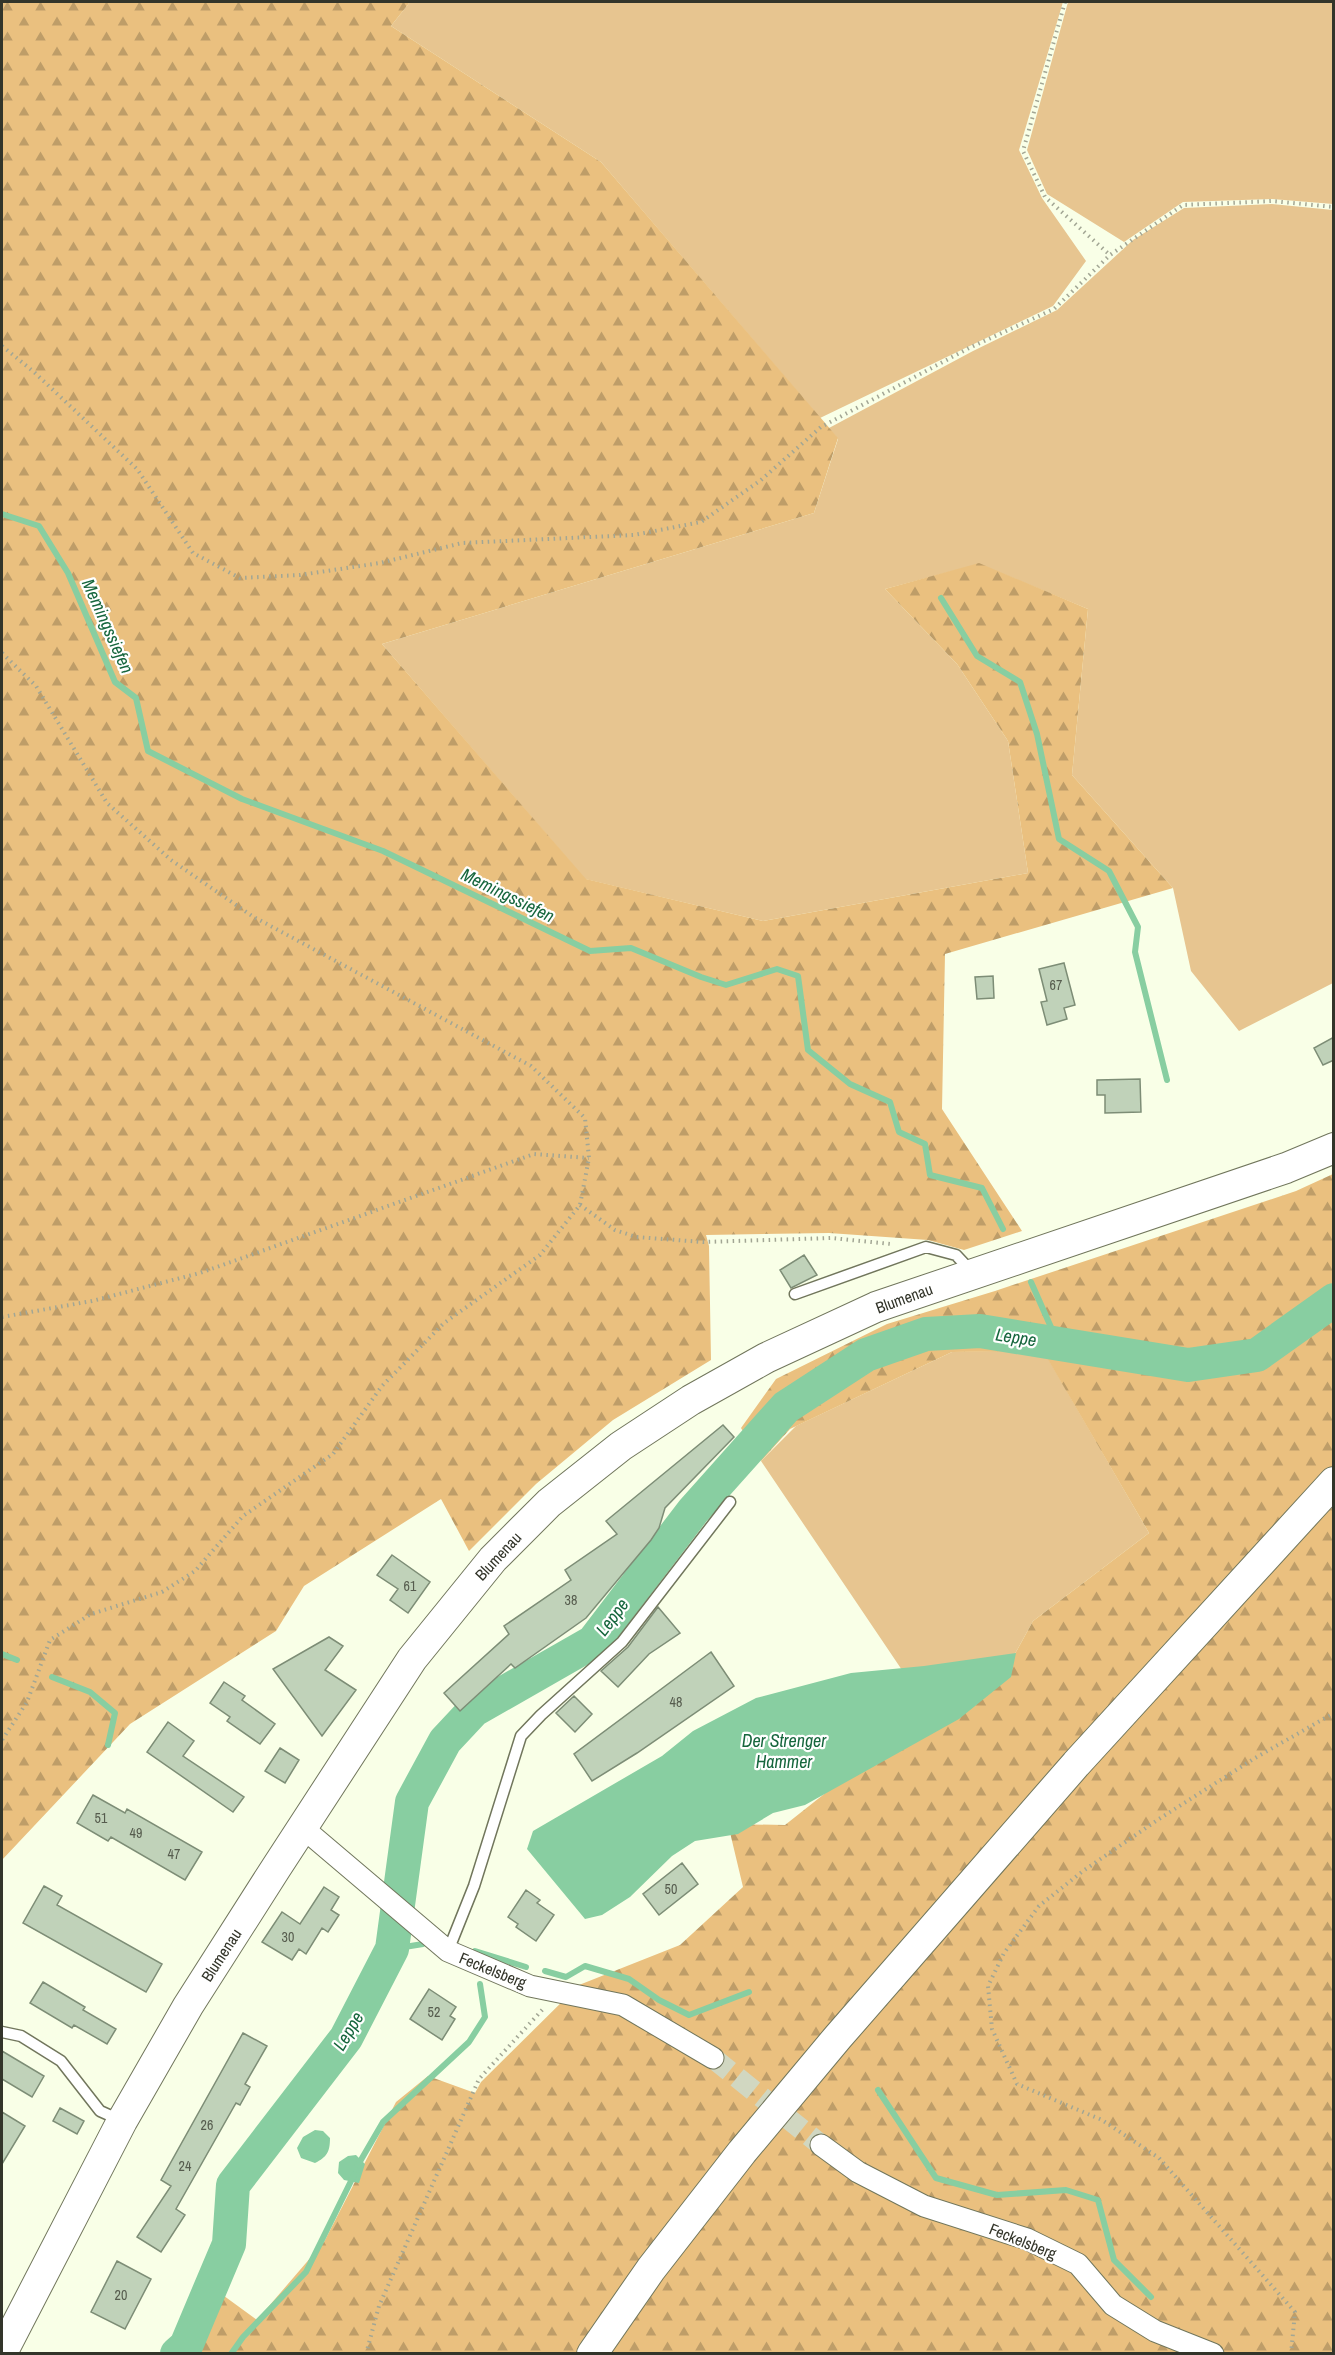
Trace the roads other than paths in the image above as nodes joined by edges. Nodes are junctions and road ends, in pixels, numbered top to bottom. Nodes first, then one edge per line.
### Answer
1 (1334, 1148) edge
2 (973, 1273) junction
3 (795, 1294) dead end
4 (1334, 1482) edge
5 (730, 1502) dead end
6 (303, 1828) junction
7 (448, 1951) junction
8 (2, 2032) edge
9 (714, 2058) tunnel mouth
10 (122, 2121) junction
11 (821, 2145) tunnel mouth
12 (2, 2354) edge
13 (592, 2354) edge
14 (1213, 2354) edge

1 - 2 main road, Blumenau
2 - 3 lane
2 - 6 main road, Blumenau
4 - 13 main road
5 - 7 lane
6 - 7 street, Feckelsberg
6 - 10 main road, Blumenau
7 - 9 street, Feckelsberg
8 - 10 lane
10 - 12 main road, Blumenau
11 - 14 street, Feckelsberg

